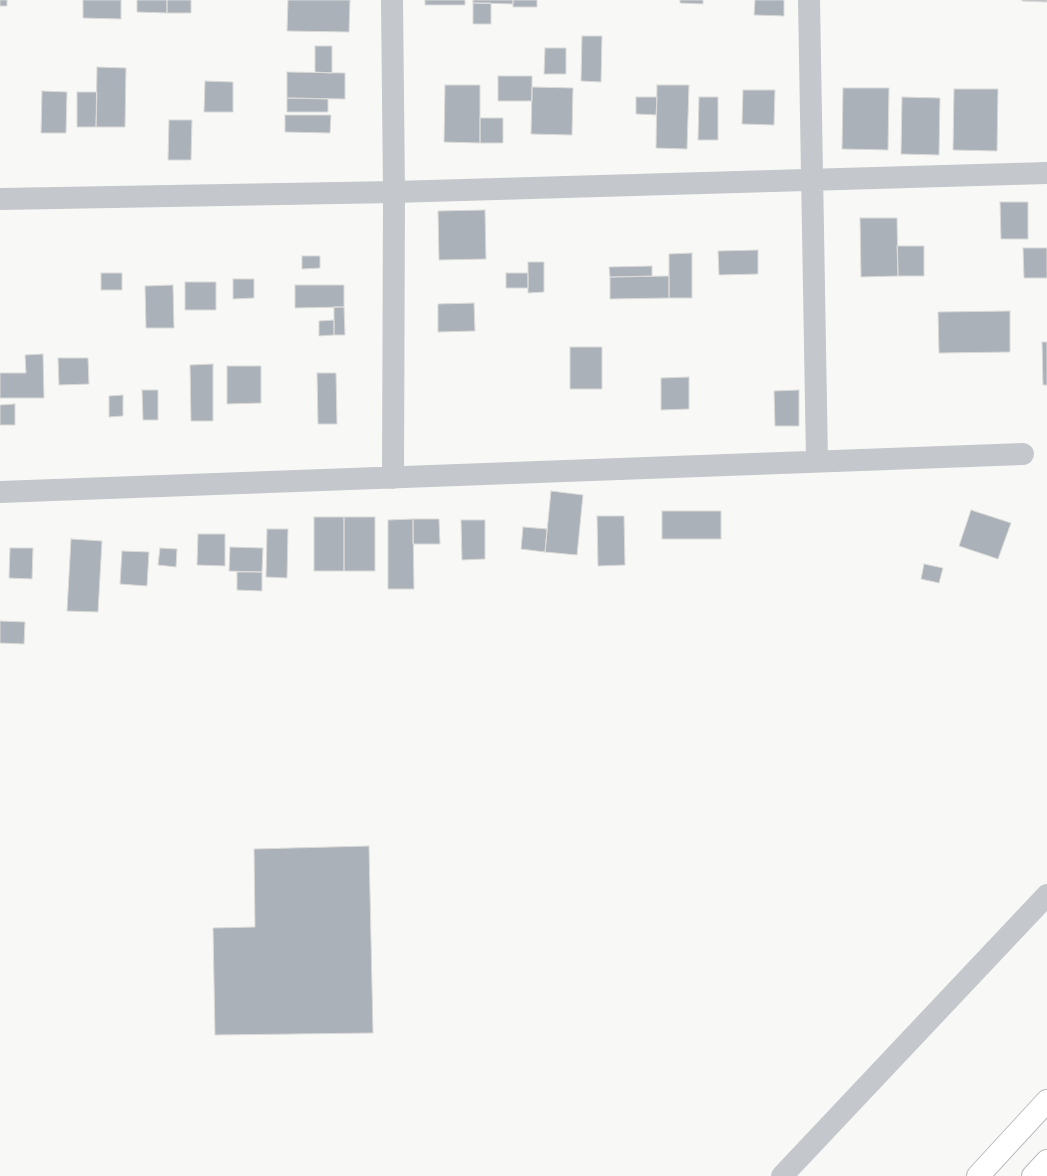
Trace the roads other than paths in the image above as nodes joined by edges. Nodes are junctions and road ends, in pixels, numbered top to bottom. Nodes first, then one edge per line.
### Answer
1 (392, 0) edge
2 (808, 0) edge
3 (1047, 173) edge
4 (811, 180) junction
5 (394, 192) junction
6 (0, 200) edge
7 (1023, 454) dead end
8 (817, 461) junction
9 (393, 478) junction
10 (0, 492) edge
11 (1047, 895) edge
12 (1047, 1101) edge
13 (1047, 1161) edge
14 (782, 1176) edge
15 (978, 1176) edge
16 (1033, 1176) edge

1 - 5 street
2 - 4 street
3 - 4 street
4 - 5 street
4 - 8 street
5 - 6 street
5 - 9 street
7 - 8 street
8 - 9 street
9 - 10 street
11 - 14 street
12 - 15 highway
13 - 16 highway

